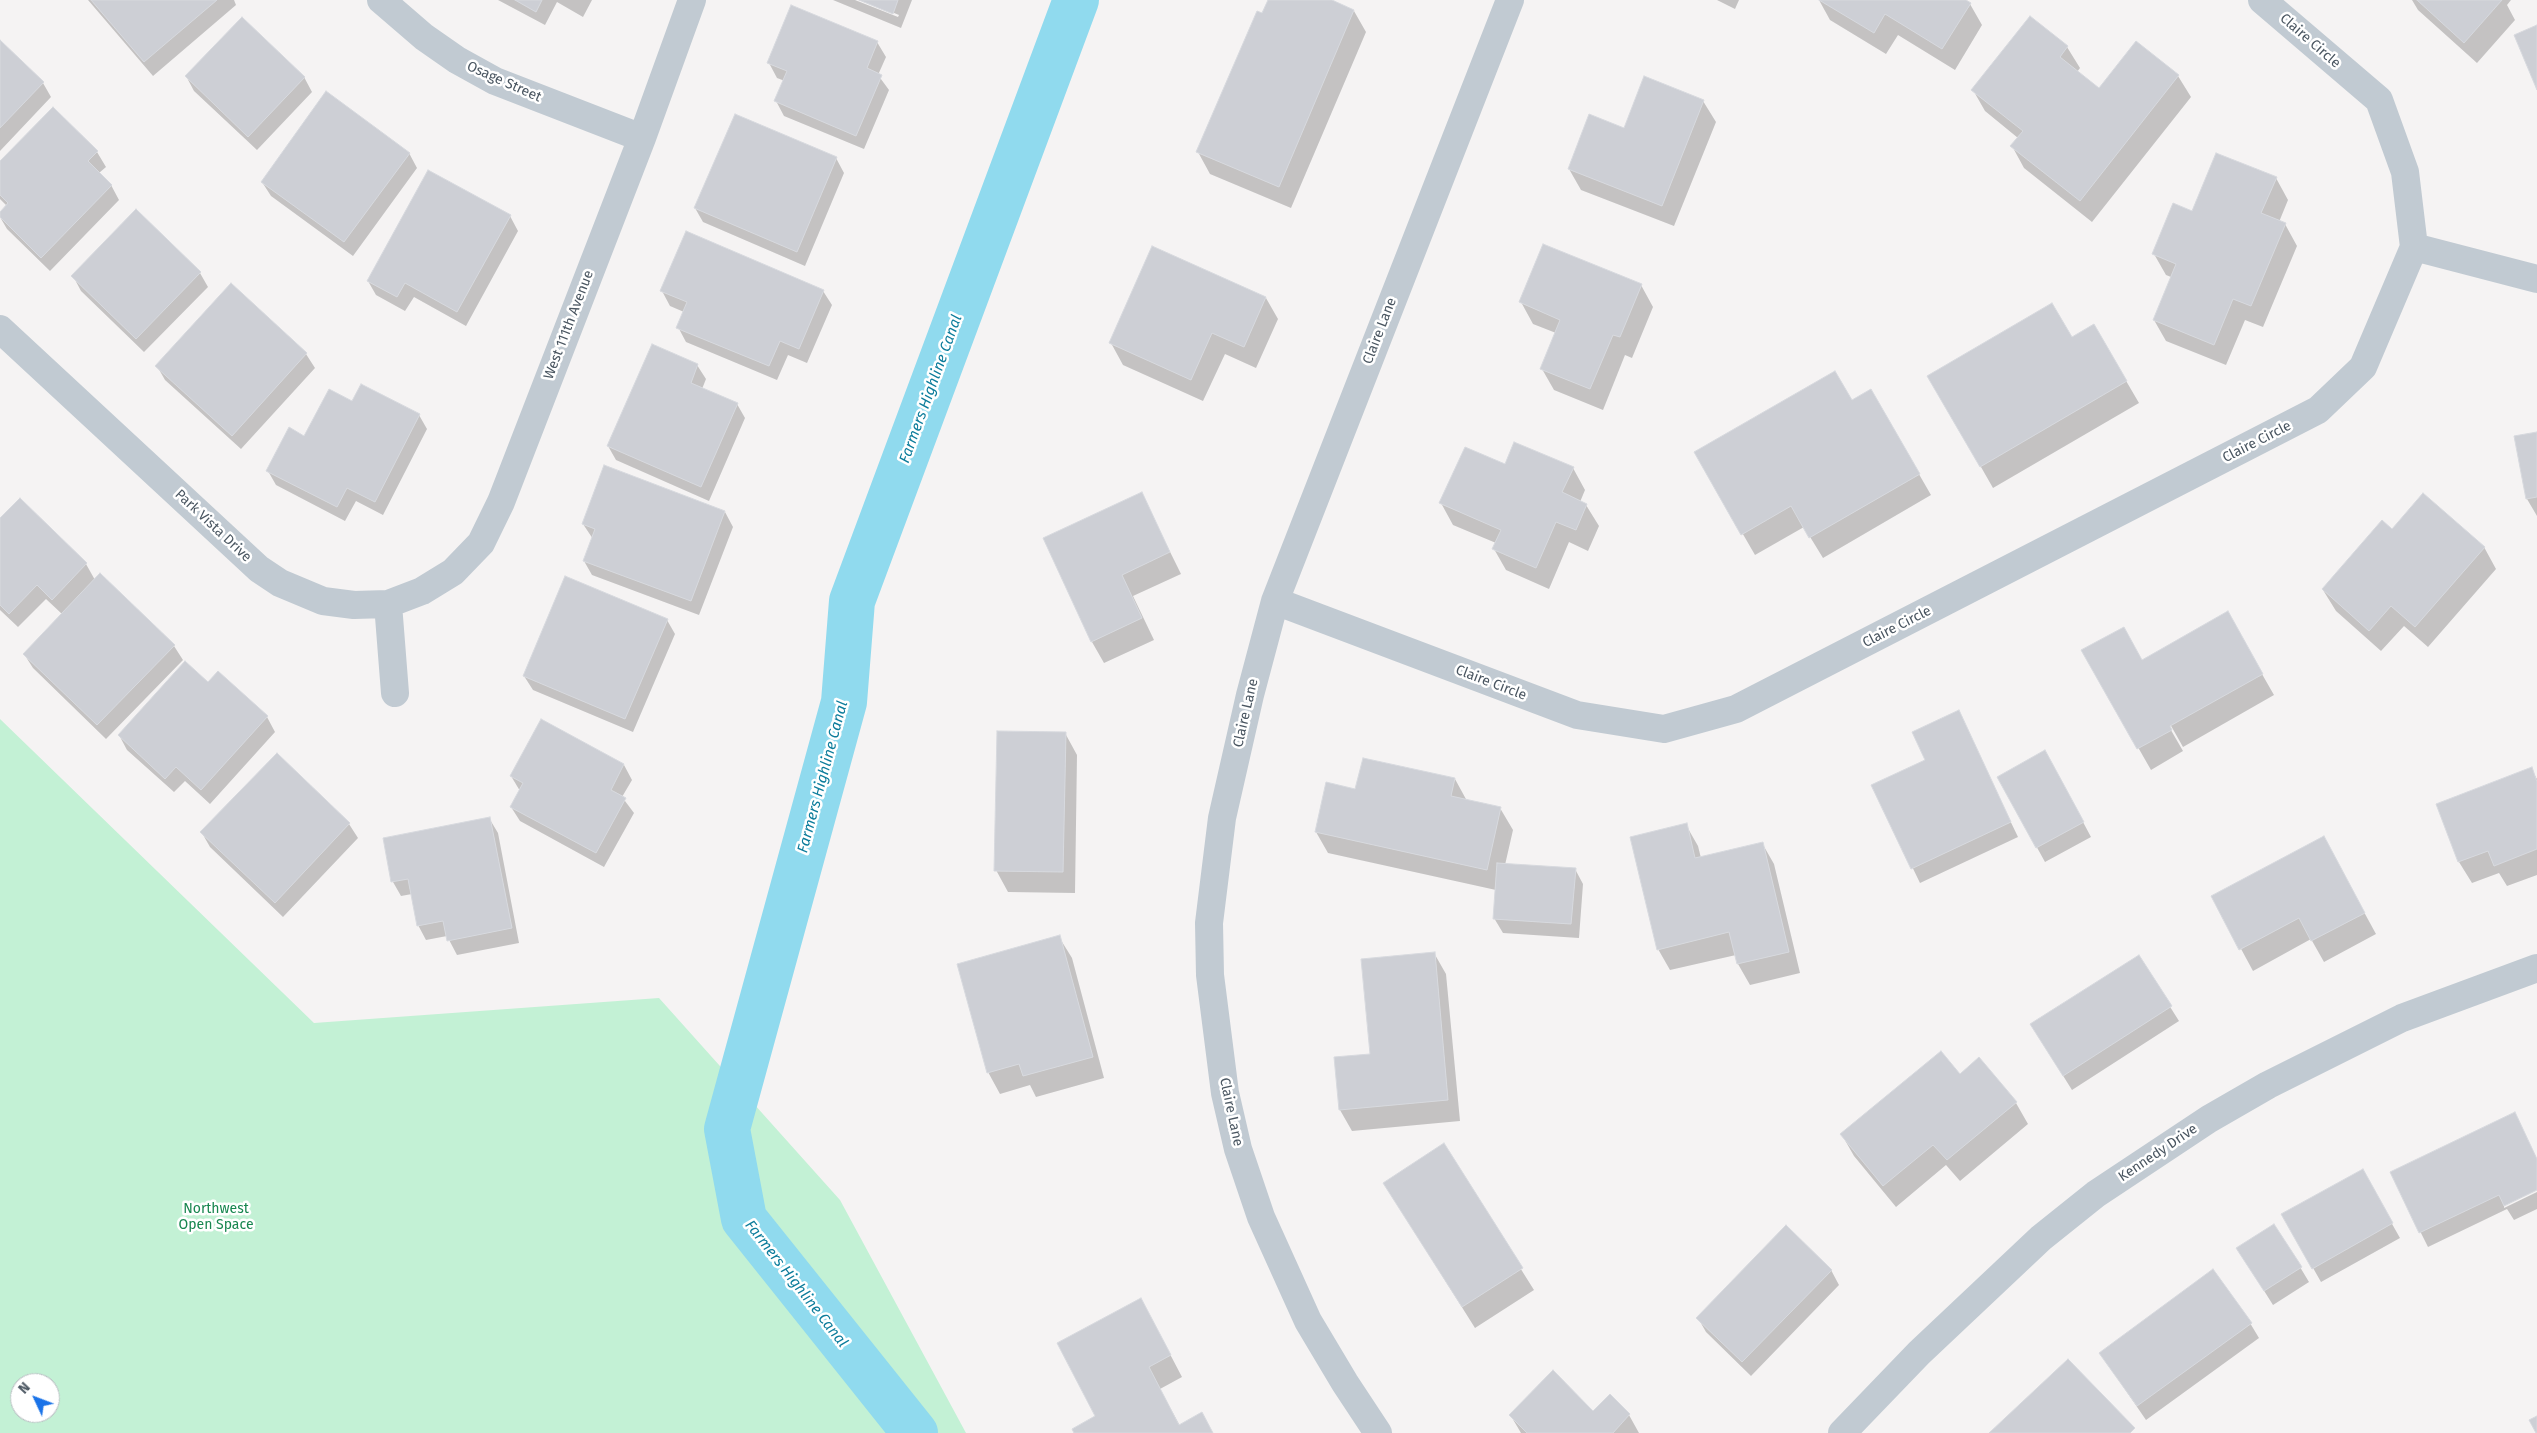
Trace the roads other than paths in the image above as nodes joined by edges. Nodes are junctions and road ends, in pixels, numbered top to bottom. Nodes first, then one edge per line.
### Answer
1 (381, 0) edge
2 (692, 0) edge
3 (1510, 0) edge
4 (2262, 0) edge
5 (642, 138) junction
6 (2414, 247) junction
7 (2537, 279) edge
8 (0, 329) edge
9 (1275, 601) junction
10 (388, 604) junction
11 (395, 693) dead end
12 (2537, 968) edge
13 (1378, 1433) edge
14 (1842, 1433) edge

1 - 5 street, Osage Street
2 - 5 street, West 111th Avenue
3 - 9 street, Claire Lane
4 - 6 street, Claire Circle
5 - 10 street, West 111th Avenue
6 - 7 street
6 - 9 street, Claire Circle
8 - 10 street, Park Vista Drive
9 - 13 street, Claire Lane
10 - 11 street
12 - 14 street, Kennedy Drive

